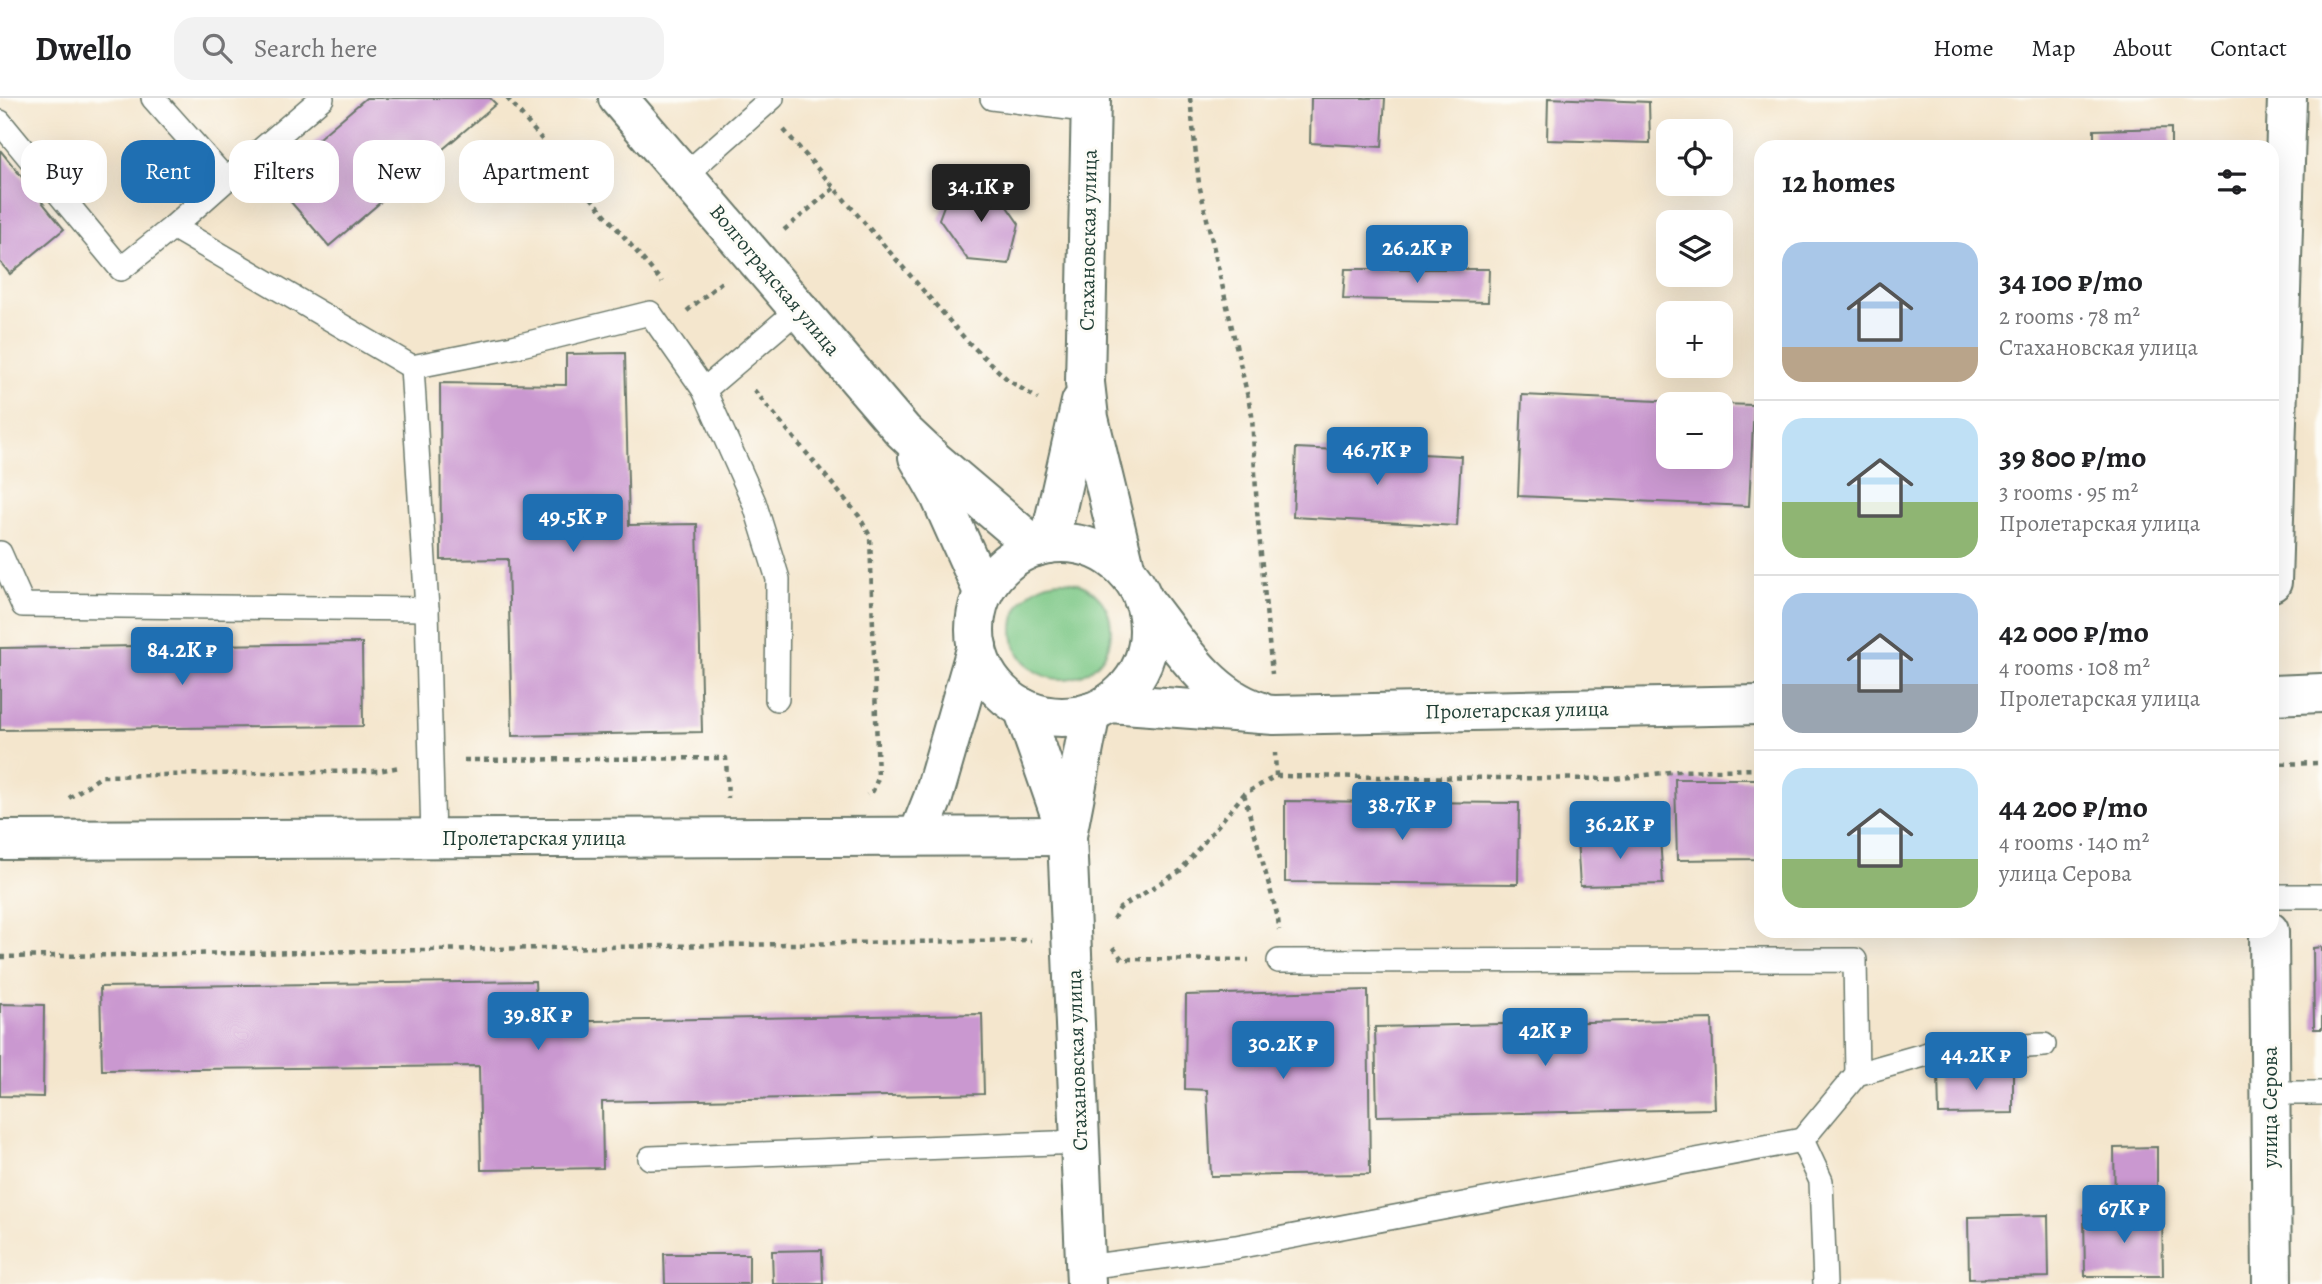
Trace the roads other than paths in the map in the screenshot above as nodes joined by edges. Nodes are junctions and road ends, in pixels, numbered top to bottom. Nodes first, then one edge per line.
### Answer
1 (153, 98) edge
2 (323, 98) edge
3 (618, 98) edge
4 (992, 98) edge
5 (2287, 98) edge
6 (768, 102) edge
7 (1091, 105) edge
8 (0, 122) edge
9 (685, 175) junction
10 (226, 180) junction
11 (173, 227) junction
12 (799, 309) junction
13 (2279, 356) edge
14 (412, 367) junction
15 (1085, 383) junction
16 (704, 390) junction
17 (903, 431) junction
18 (1042, 545) junction
19 (0, 553) edge
20 (1134, 585) junction
21 (983, 592) junction
22 (427, 609) junction
23 (977, 646) junction
24 (2322, 694) edge
25 (2279, 695) edge
26 (777, 699) dead end
27 (1754, 705) edge
28 (1101, 707) junction
29 (1023, 708) junction
30 (1274, 716) junction
31 (918, 836) junction
32 (1068, 836) junction
33 (433, 838) junction
34 (0, 840) edge
35 (2279, 896) edge
36 (2322, 896) edge
37 (2269, 938) edge
38 (1279, 961) road end
39 (2044, 1045) dead end
40 (1857, 1074) junction
41 (2270, 1093) junction
42 (2322, 1093) edge
43 (1802, 1140) junction
44 (1081, 1142) junction
45 (650, 1158) dead end
46 (1086, 1275) edge
47 (1825, 1284) edge
48 (2272, 1284) edge

1 - 10 lane
2 - 10 lane
3 - 9 street, Волгоградская улица
4 - 7 lane
5 - 13 street
6 - 9 lane
7 - 15 street, Стахановская улица
8 - 11 lane
9 - 12 street, Волгоградская улица
10 - 11 lane
11 - 14 lane
12 - 16 lane
12 - 17 street, Волгоградская улица
14 - 16 lane
14 - 22 lane
15 - 18 street, Стахановская улица
15 - 20 street, Стахановская улица
16 - 26 lane
17 - 18 street, Волгоградская улица
17 - 21 street, Волгоградская улица
18 - 20 street
18 - 21 street
19 - 22 lane
20 - 28 street
20 - 30 street, Пролетарская улица
21 - 23 street
22 - 33 lane
23 - 29 street
23 - 31 street
24 - 25 street
27 - 30 street, Пролетарская улица
28 - 29 street
28 - 30 street, Пролетарская улица
28 - 32 street, Стахановская улица
29 - 32 street, Стахановская улица
31 - 32 street, Пролетарская улица
31 - 33 street, Пролетарская улица
32 - 44 street, Стахановская улица
33 - 34 street, Пролетарская улица
35 - 36 lane
37 - 41 street, улица Серова
38 - 40 lane
39 - 40 lane
40 - 43 lane
41 - 42 lane
41 - 48 street, улица Серова
43 - 46 lane
43 - 47 lane
44 - 45 lane
44 - 46 street, Стахановская улица

